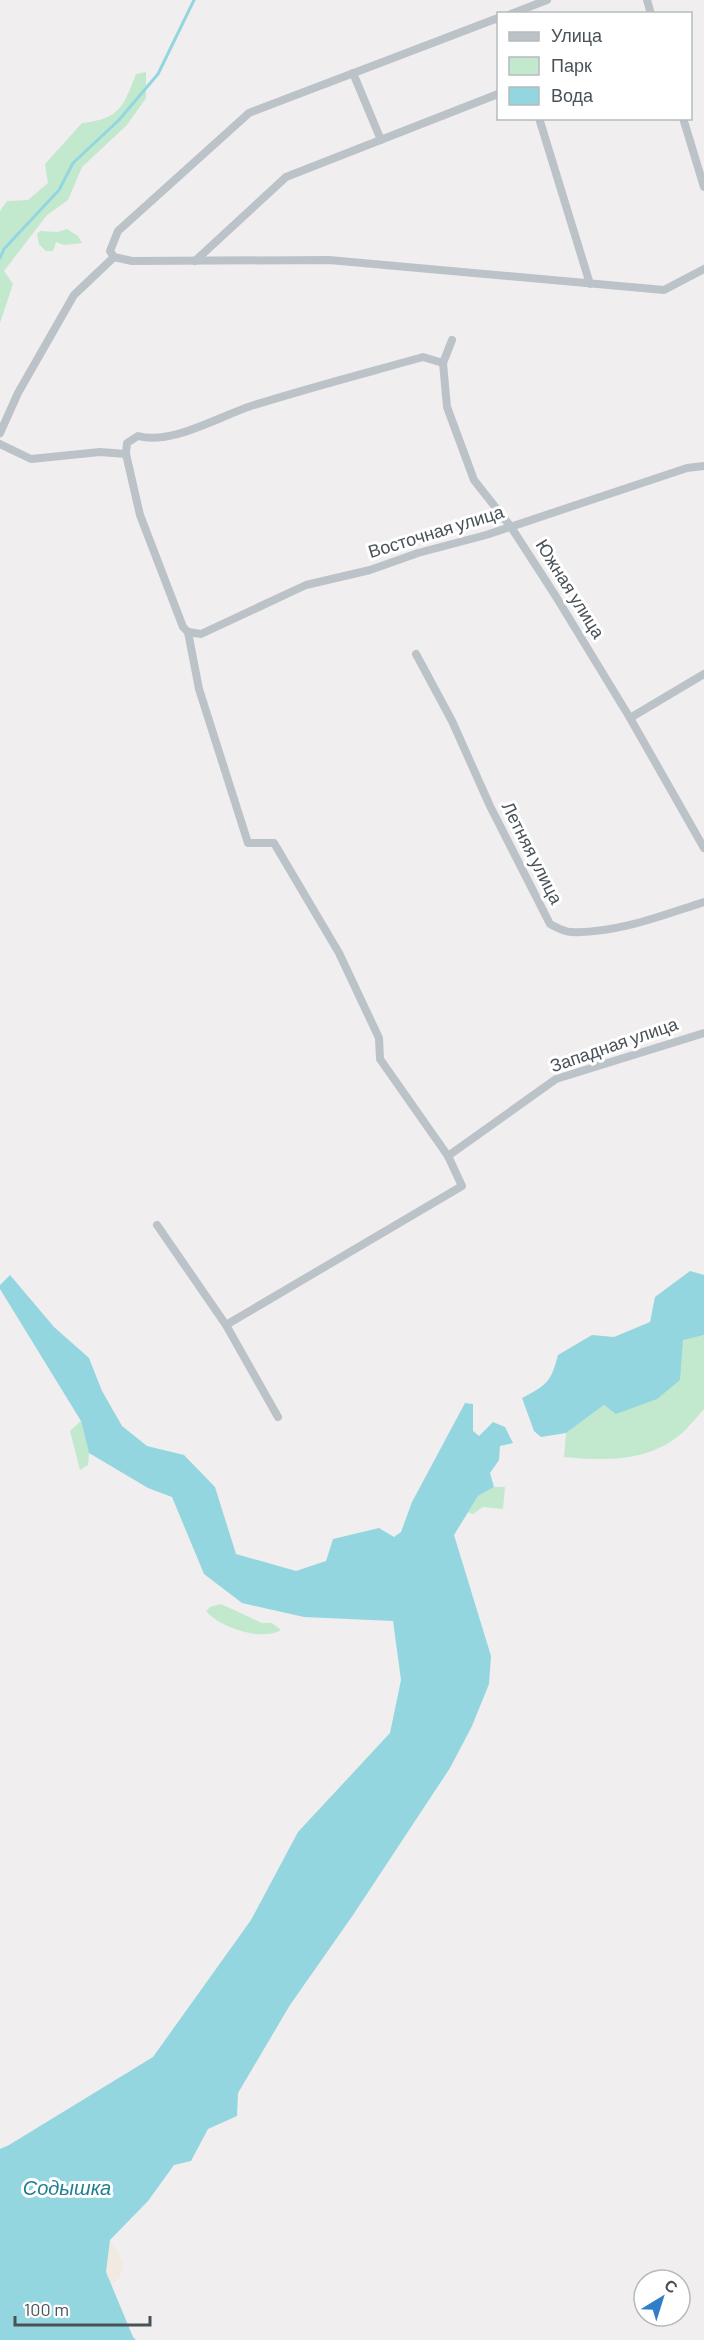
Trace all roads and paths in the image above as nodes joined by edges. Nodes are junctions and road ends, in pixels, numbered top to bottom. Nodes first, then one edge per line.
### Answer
1 (547, 0) edge
2 (516, 12) edge
3 (497, 18) edge
4 (353, 73) junction
5 (497, 94) edge
6 (540, 120) edge
7 (684, 120) edge
8 (381, 140) junction
9 (704, 186) edge
10 (114, 257) junction
11 (195, 261) junction
12 (704, 268) edge
13 (590, 284) junction
14 (452, 340) dead end
15 (443, 363) junction
16 (0, 434) edge
17 (0, 444) edge
18 (126, 453) junction
19 (704, 466) edge
20 (511, 526) junction
21 (186, 630) junction
22 (416, 654) dead end
23 (704, 674) edge
24 (630, 718) junction
25 (704, 847) edge
26 (704, 902) edge
27 (704, 1033) edge
28 (448, 1156) junction
29 (157, 1225) dead end
30 (226, 1325) junction
31 (278, 1417) dead end

1 - 2 street
3 - 4 street
4 - 8 street
4 - 10 street
5 - 8 street
6 - 13 street
7 - 9 street
8 - 11 street
10 - 11 street
10 - 16 street
11 - 13 street
12 - 13 street
14 - 15 street, Южная улица
15 - 18 street
15 - 20 street, Южная улица
17 - 18 street
18 - 21 street
19 - 20 street, Восточная улица
20 - 21 street, Восточная улица
20 - 24 street, Южная улица
21 - 28 street
22 - 26 street, Летняя улица
23 - 24 street
24 - 25 street, Южная улица
27 - 28 street, Западная улица
28 - 30 street
29 - 30 street
30 - 31 street

